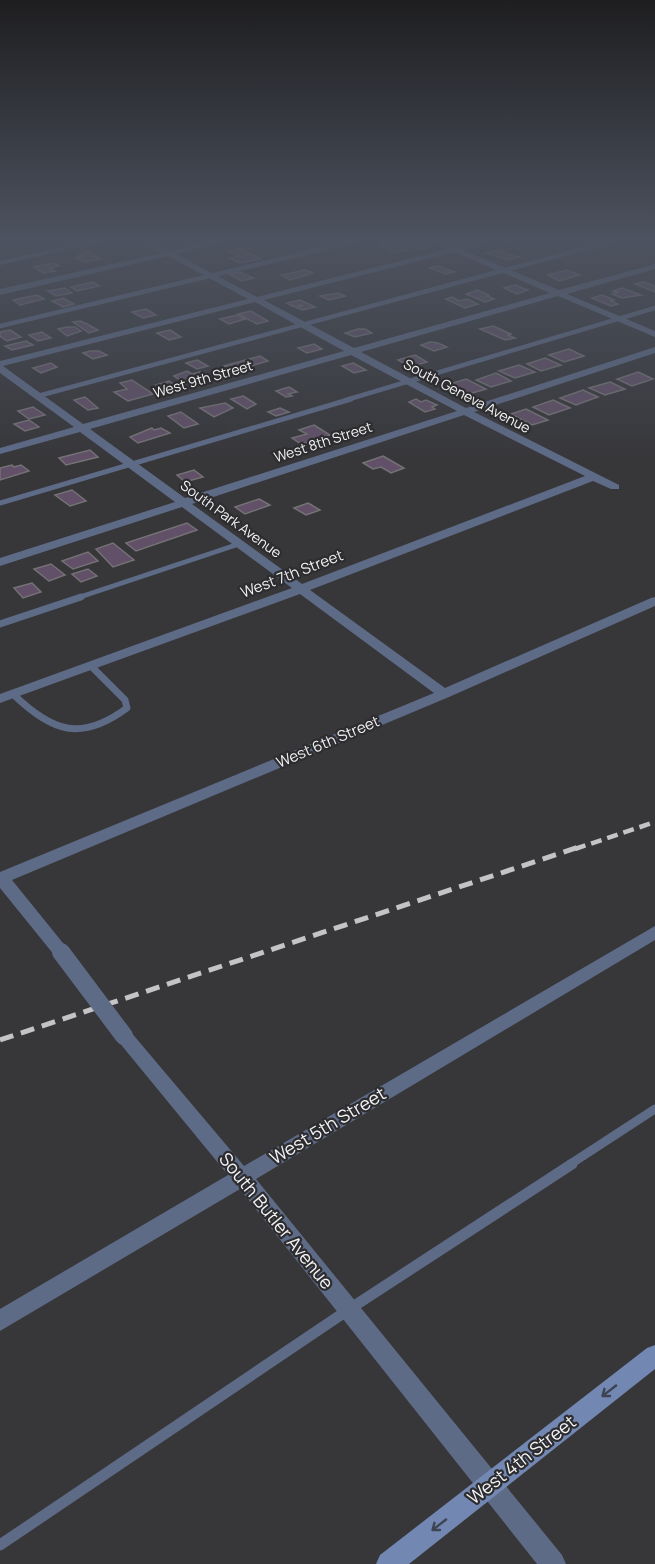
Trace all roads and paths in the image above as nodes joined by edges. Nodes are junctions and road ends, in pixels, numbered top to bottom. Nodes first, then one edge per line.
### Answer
1 (46, 315) edge
2 (197, 315) edge
3 (286, 315) edge
4 (337, 315) edge
5 (482, 315) edge
6 (612, 315) edge
7 (630, 315) edge
8 (619, 318) junction
9 (303, 324) junction
10 (0, 326) edge
11 (655, 334) edge
12 (655, 350) edge
13 (354, 351) junction
14 (0, 364) edge
15 (0, 368) edge
16 (407, 381) junction
17 (38, 396) junction
18 (463, 412) junction
19 (81, 428) junction
20 (0, 451) edge
21 (130, 464) junction
22 (593, 477) junction
23 (615, 487) dead end
24 (0, 503) edge
25 (184, 504) junction
26 (239, 544) junction
27 (0, 562) edge
28 (301, 589) junction
29 (655, 601) edge
30 (0, 624) edge
31 (91, 666) junction
32 (13, 694) junction
33 (444, 694) junction
34 (0, 699) edge
35 (0, 878) edge
36 (655, 932) edge
37 (655, 1108) edge
38 (242, 1177) junction
39 (348, 1310) junction
40 (0, 1321) edge
41 (655, 1355) edge
42 (489, 1486) junction
43 (0, 1545) edge
44 (389, 1564) edge
45 (553, 1564) edge

1 - 10 lane
2 - 14 street
3 - 9 street, South Geneva Avenue
4 - 9 lane
5 - 13 street, West 9th Street
6 - 8 street
7 - 8 lane
8 - 11 street
8 - 16 lane
9 - 13 street, South Geneva Avenue
9 - 17 lane
12 - 18 street, West 8th Street
13 - 16 street, South Geneva Avenue
13 - 19 street, West 9th Street
15 - 17 street, South Park Avenue
16 - 18 street, South Geneva Avenue
16 - 21 lane
17 - 19 street, South Park Avenue
18 - 22 street, South Geneva Avenue
18 - 25 street, West 8th Street
19 - 20 street, West 9th Street
19 - 21 street, South Park Avenue
21 - 24 lane
21 - 25 street, South Park Avenue
22 - 23 street, South Geneva Avenue
22 - 28 street, West 7th Street
25 - 26 street, South Park Avenue
25 - 27 street, West 8th Street
26 - 28 street, South Park Avenue
26 - 30 lane
28 - 31 street, West 7th Street
28 - 33 street, South Park Avenue
29 - 33 street, West 6th Street
31 - 32 street, West 7th Street
31 - 32 lane
32 - 34 street, West 7th Street
33 - 35 street, West 6th Street
35 - 38 street, South Butler Avenue, bridge
36 - 38 street, West 5th Street
37 - 39 lane
38 - 39 street, South Butler Avenue
38 - 40 street, West 5th Street
39 - 42 street, South Butler Avenue
39 - 43 lane
41 -> 42 main road, West 4th Street
42 -> 44 main road, West 4th Street
42 - 45 street, South Butler Avenue

